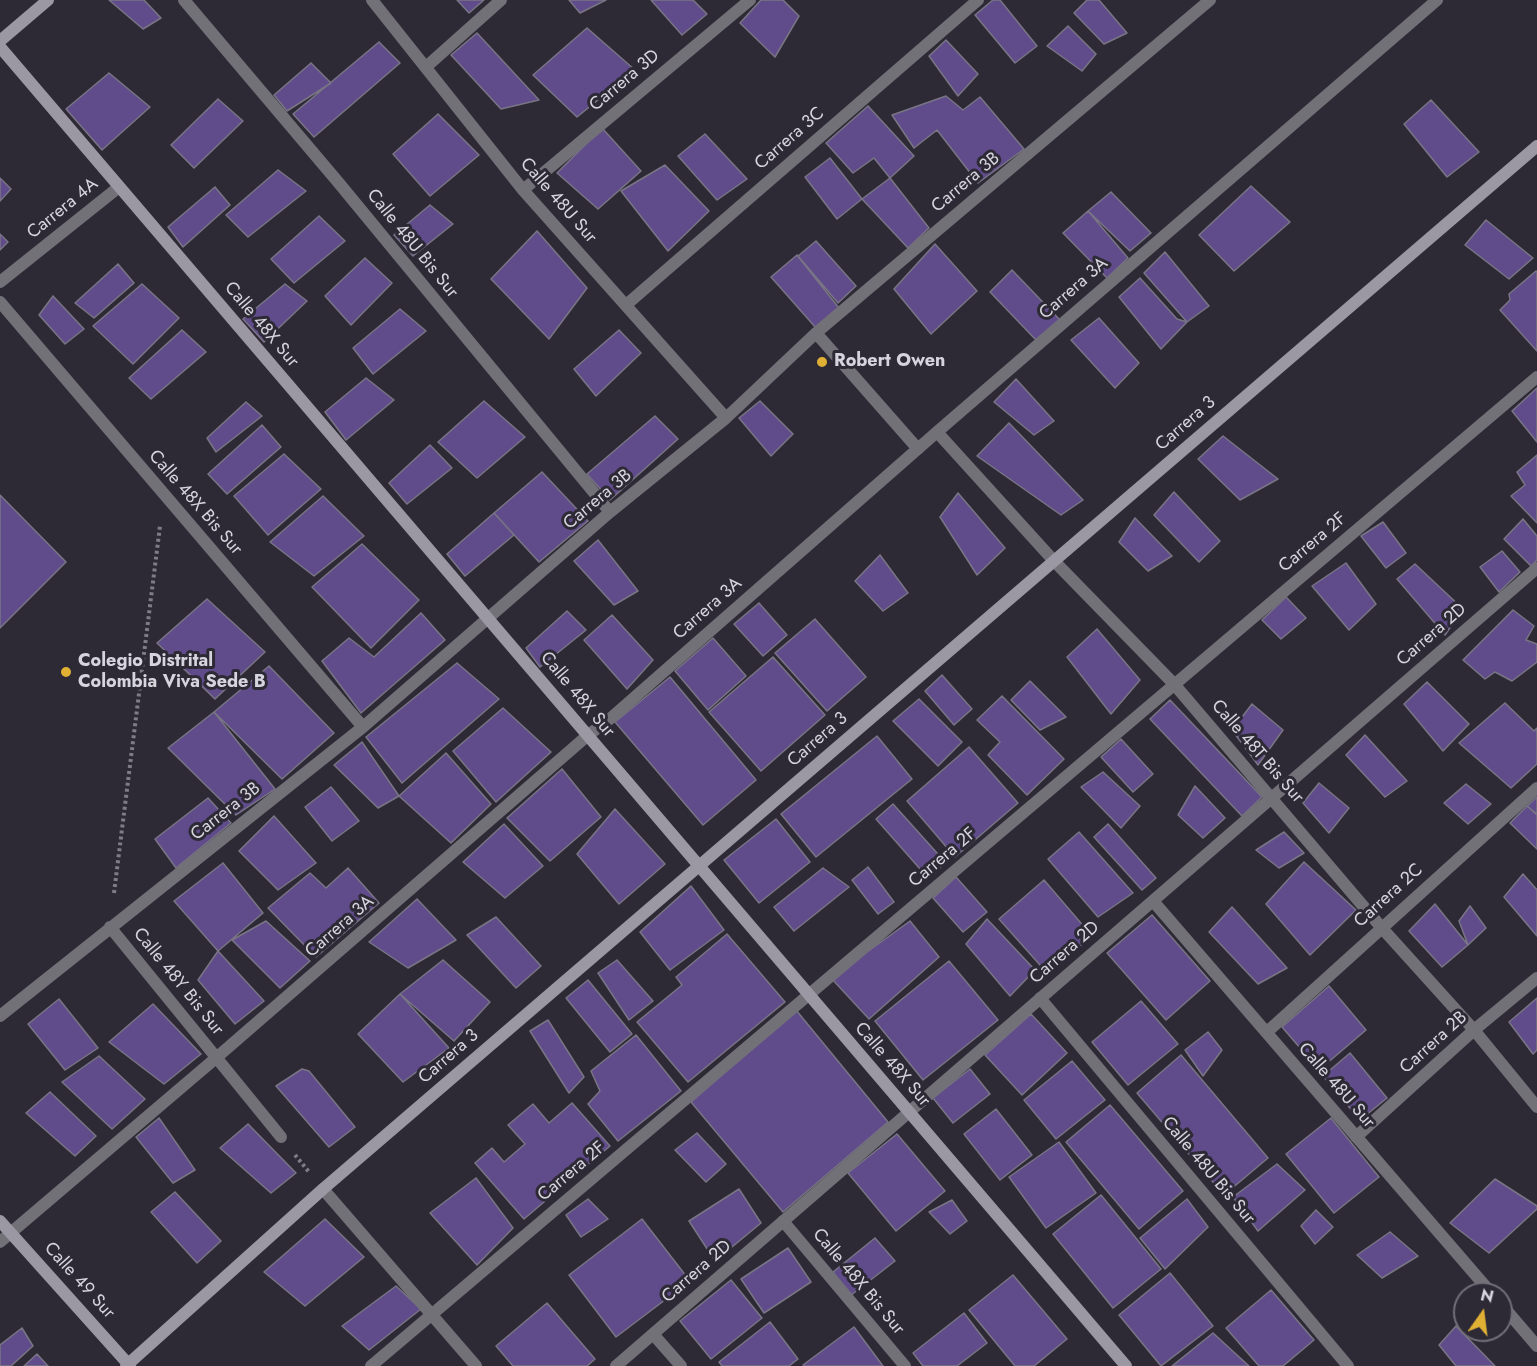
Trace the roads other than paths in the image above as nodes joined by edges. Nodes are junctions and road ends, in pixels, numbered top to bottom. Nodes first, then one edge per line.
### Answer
1 (48, 0) edge
2 (184, 0) edge
3 (372, 0) edge
4 (501, 0) edge
5 (750, 0) edge
6 (978, 0) edge
7 (1210, 0) edge
8 (1437, 0) edge
9 (0, 41) edge
10 (0, 47) edge
11 (426, 67) junction
12 (1537, 146) edge
13 (119, 187) junction
14 (523, 190) junction
15 (0, 282) edge
16 (0, 302) edge
17 (626, 305) junction
18 (816, 333) junction
19 (1537, 377) edge
20 (726, 418) junction
21 (937, 432) junction
22 (918, 449) junction
23 (610, 512) junction
24 (1054, 561) junction
25 (1537, 568) edge
26 (487, 618) junction
27 (1174, 684) junction
28 (363, 727) junction
29 (587, 736) junction
30 (1537, 788) edge
31 (1272, 797) junction
32 (699, 866) junction
33 (1153, 901) junction
34 (110, 927) junction
35 (1381, 927) junction
36 (1537, 978) edge
37 (809, 995) junction
38 (1040, 998) junction
39 (0, 1016) edge
40 (1474, 1030) junction
41 (1267, 1032) junction
42 (216, 1058) junction
43 (1537, 1107) edge
44 (909, 1112) junction
45 (281, 1137) road end
46 (1356, 1137) junction
47 (323, 1189) junction
48 (0, 1221) edge
49 (783, 1221) junction
50 (10, 1232) junction
51 (0, 1242) edge
52 (1482, 1282) edge
53 (432, 1315) junction
54 (1513, 1318) edge
55 (653, 1334) junction
56 (1537, 1346) edge
57 (128, 1365) edge
58 (371, 1366) edge
59 (476, 1366) edge
60 (616, 1366) edge
61 (681, 1366) edge
62 (905, 1366) edge
63 (1126, 1366) edge
64 (1348, 1366) edge

1 - 9 street
2 - 23 street, Calle 48U Bis Sur
3 - 11 street, Calle 48U Sur
4 - 11 street
5 - 14 street, Carrera 3D
6 - 17 street, Carrera 3C
7 - 18 street, Carrera 3B
8 - 21 street, Carrera 3A
10 - 13 street, Calle 48X Sur
11 - 14 street, Calle 48U Sur
12 - 24 street, Carrera 3
13 - 15 street, Carrera 4A
13 - 26 street, Calle 48X Sur
14 - 17 street, Calle 48U Sur
16 - 28 street, Calle 48X Bis Sur
17 - 20 street, Calle 48U Sur
18 - 20 street, Carrera 3B
18 - 22 street
19 - 27 street, Carrera 2F
20 - 23 street, Carrera 3B
21 - 22 street, Carrera 3A
21 - 24 street, Calle 48T Bis Sur
22 - 29 street, Carrera 3A
23 - 26 street, Carrera 3B
24 - 27 street, Calle 48T Bis Sur
24 - 32 street, Carrera 3
25 - 31 street, Carrera 2D
26 - 28 street, Carrera 3B
26 - 29 street, Calle 48X Sur
27 - 31 street, Calle 48T Bis Sur
27 - 37 street, Carrera 2F
28 - 34 street, Carrera 3B
29 - 32 street, Calle 48X Sur
29 - 42 street, Carrera 3A
30 - 35 street, Carrera 2C
31 - 33 street, Carrera 2D
31 - 35 street, Calle 48T Bis Sur
32 - 37 street, Calle 48X Sur
32 - 47 street, Carrera 3
33 - 38 street, Carrera 2D
33 - 41 street, Calle 48U Sur
34 - 39 street, Carrera 3B
34 - 42 street, Calle 48Y Bis Sur
35 - 40 street, Calle 48T Bis Sur
35 - 41 street, Carrera 2C
36 - 40 street, Carrera 2B
37 - 44 street, Calle 48X Sur
37 - 53 street, Carrera 2F
38 - 44 street, Carrera 2D
38 - 64 street, Calle 48U Bis Sur
40 - 43 street, Calle 48T Bis Sur
40 - 46 street, Carrera 2B
41 - 46 street, Calle 48U Sur
42 - 45 street, Calle 48Y Bis Sur
42 - 50 street, Carrera 3A
44 - 49 street, Carrera 2D
44 - 63 street, Calle 48X Sur
46 - 52 street, Calle 48U Sur
47 - 53 street
47 - 57 street, Carrera 3
48 - 50 street, Calle 49 Sur
49 - 55 street, Carrera 2D
49 - 62 street, Calle 48X Bis Sur
50 - 51 street, Carrera 3A
50 - 57 street, Calle 49 Sur
53 - 58 street, Carrera 2F
53 - 59 street
54 - 56 street
55 - 60 street, Carrera 2D
55 - 61 street

